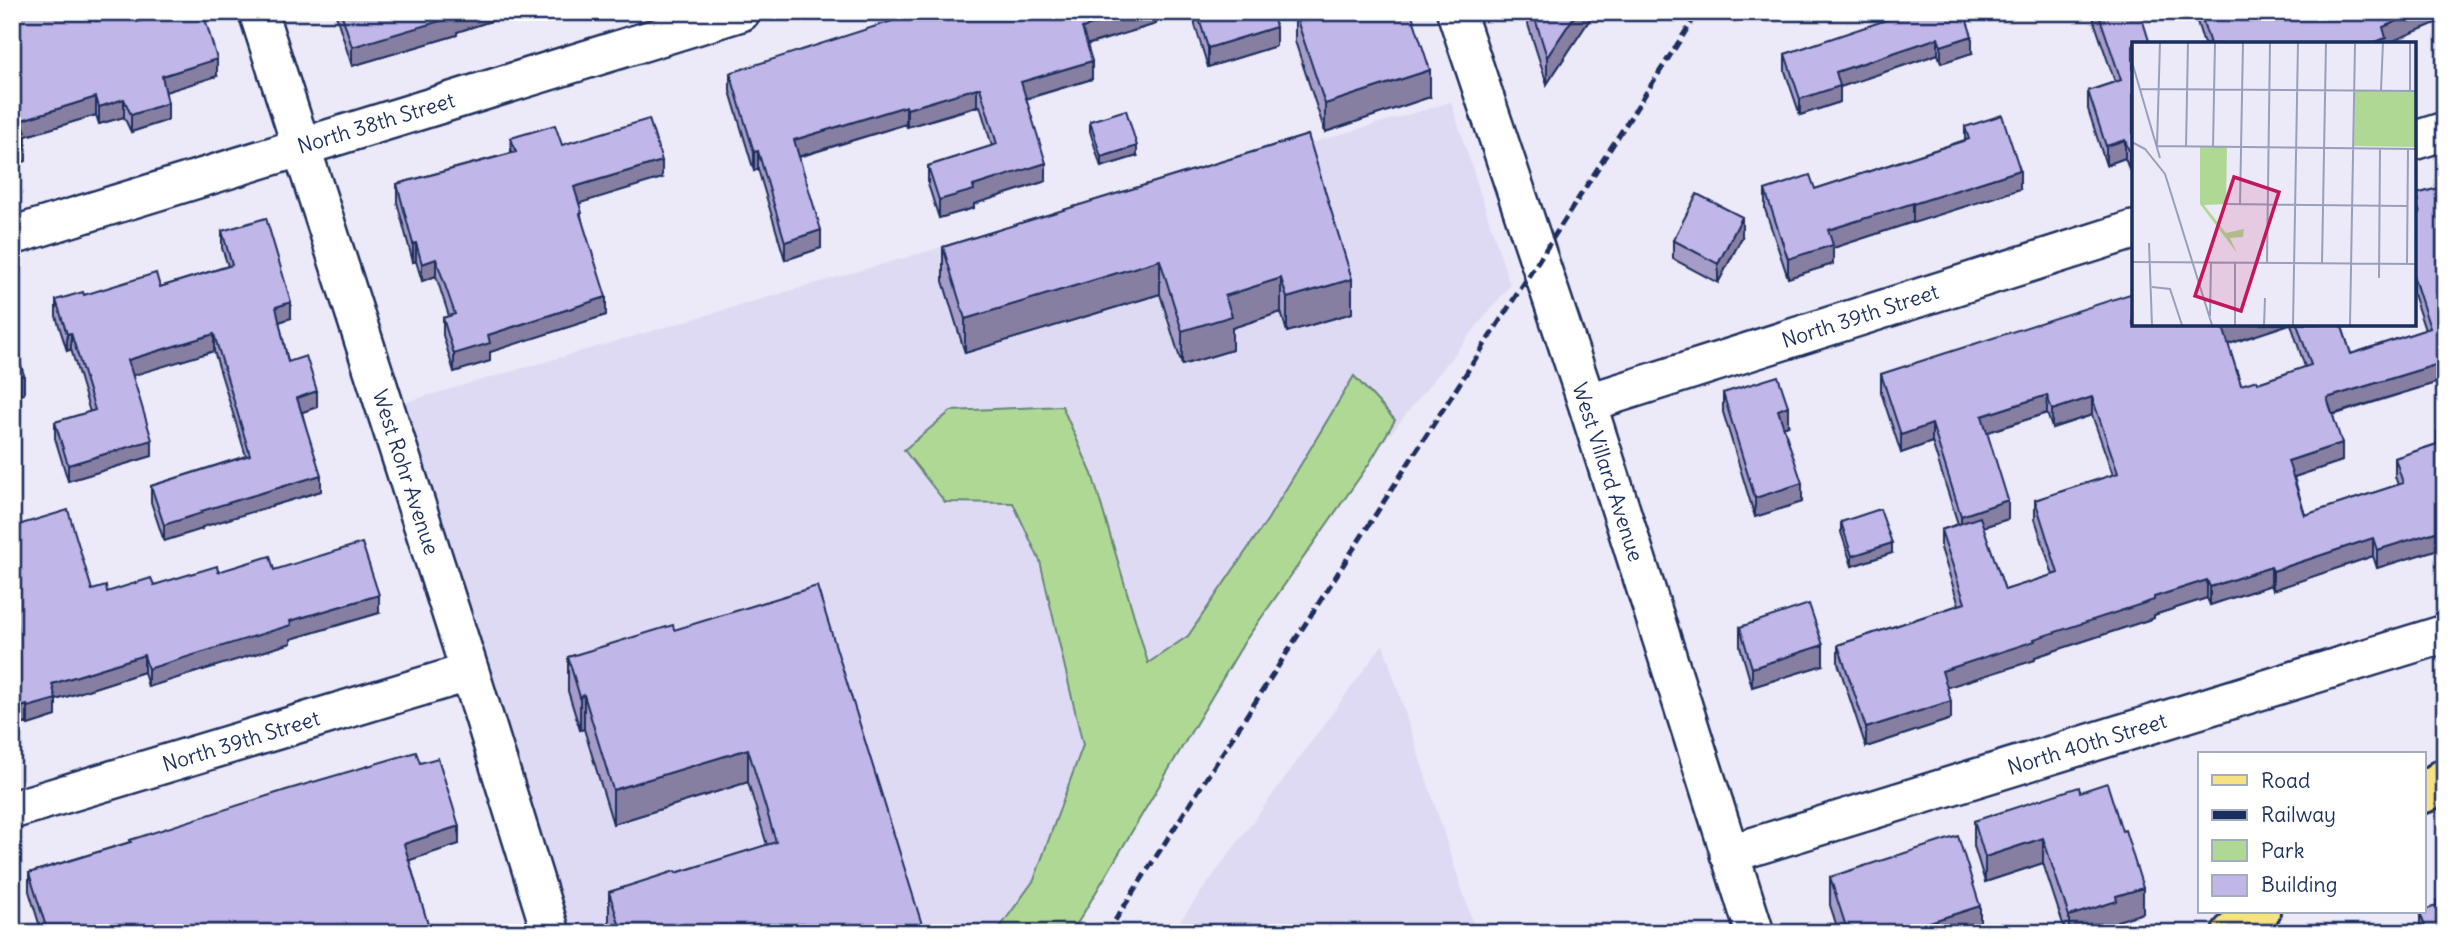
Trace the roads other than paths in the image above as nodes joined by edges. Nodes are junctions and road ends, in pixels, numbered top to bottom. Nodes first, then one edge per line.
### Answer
1 (258, 12) edge
2 (741, 12) edge
3 (1456, 12) edge
4 (2445, 131) edge
5 (2415, 140) edge
6 (301, 146) junction
7 (2132, 230) edge
8 (12, 236) edge
9 (1587, 403) junction
10 (2445, 634) edge
11 (470, 672) junction
12 (2445, 778) edge
13 (2426, 792) edge
14 (12, 810) edge
15 (1729, 854) junction
16 (2257, 914) edge
17 (551, 933) edge
18 (1755, 933) edge
19 (2232, 933) edge

1 - 6 street, West Rohr Avenue
2 - 6 street, North 38th Street
3 - 9 street, West Villard Avenue
4 - 5 street
6 - 8 street, North 38th Street
6 - 11 street, West Rohr Avenue
7 - 9 street, North 39th Street
9 - 15 street, West Villard Avenue
10 - 15 street, North 40th Street
11 - 14 street, North 39th Street
11 - 17 street, West Rohr Avenue
12 - 13 main road
15 - 18 street, West Villard Avenue
16 - 19 main road

